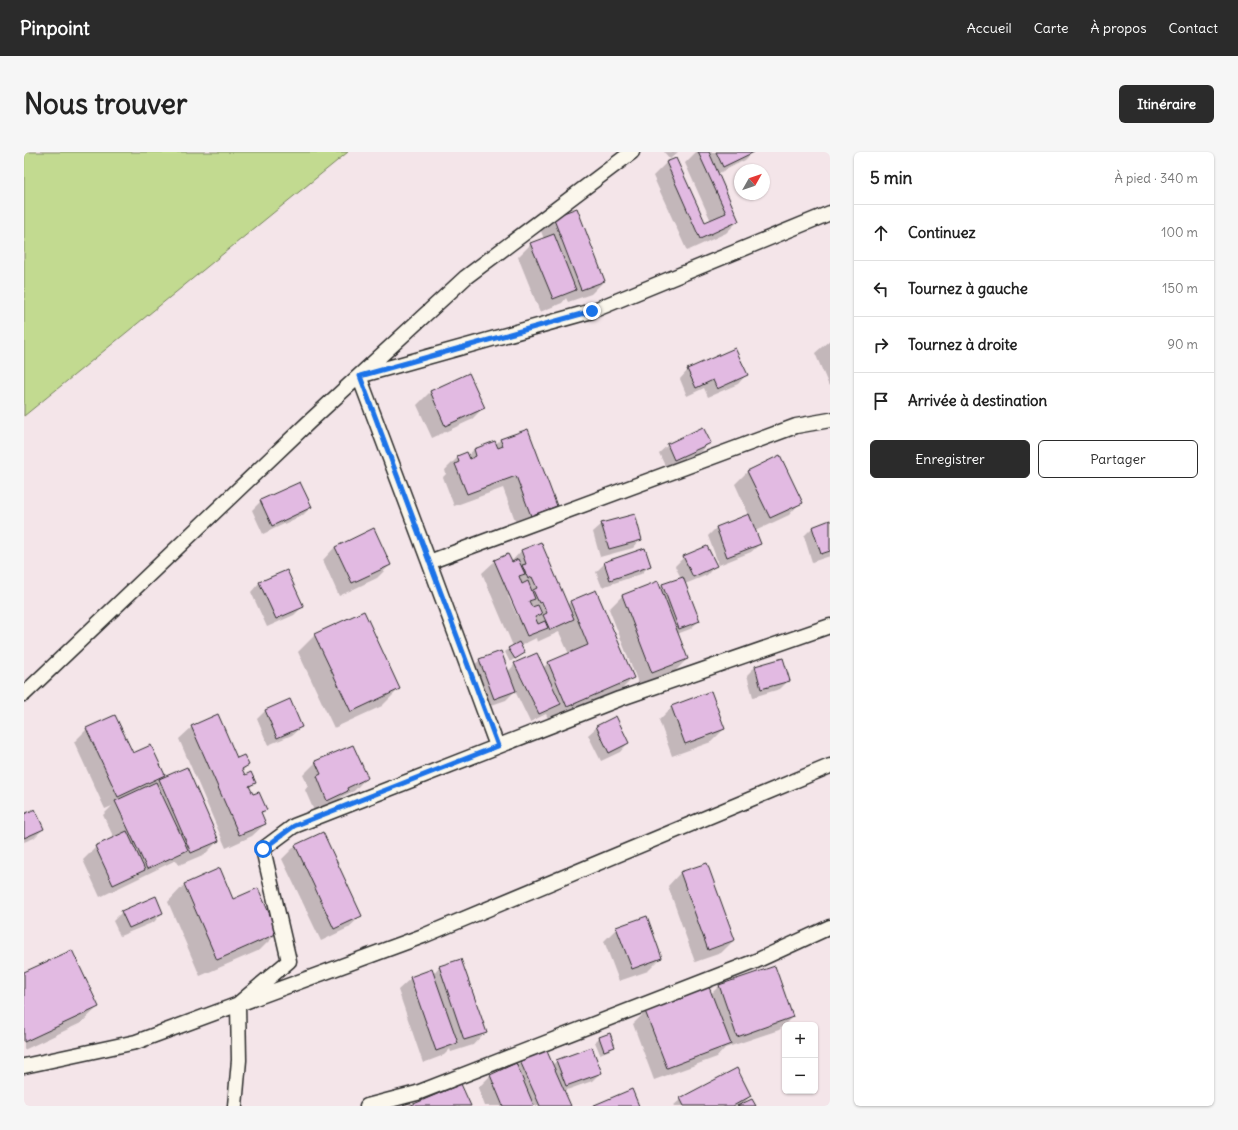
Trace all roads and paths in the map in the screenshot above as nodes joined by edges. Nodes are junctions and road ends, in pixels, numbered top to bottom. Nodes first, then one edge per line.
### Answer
1 (632, 152) edge
2 (830, 213) edge
3 (360, 376) junction
4 (830, 420) edge
5 (429, 562) junction
6 (830, 626) edge
7 (24, 694) edge
8 (498, 746) junction
9 (830, 766) edge
10 (830, 927) edge
11 (238, 1004) junction
12 (24, 1066) edge
13 (235, 1106) edge
14 (367, 1106) edge

1 - 3 street
2 - 3 street
3 - 5 street
3 - 7 street
4 - 5 street
5 - 8 street
6 - 8 street
8 - 11 street
9 - 11 street
10 - 14 street
11 - 12 street
11 - 13 street

